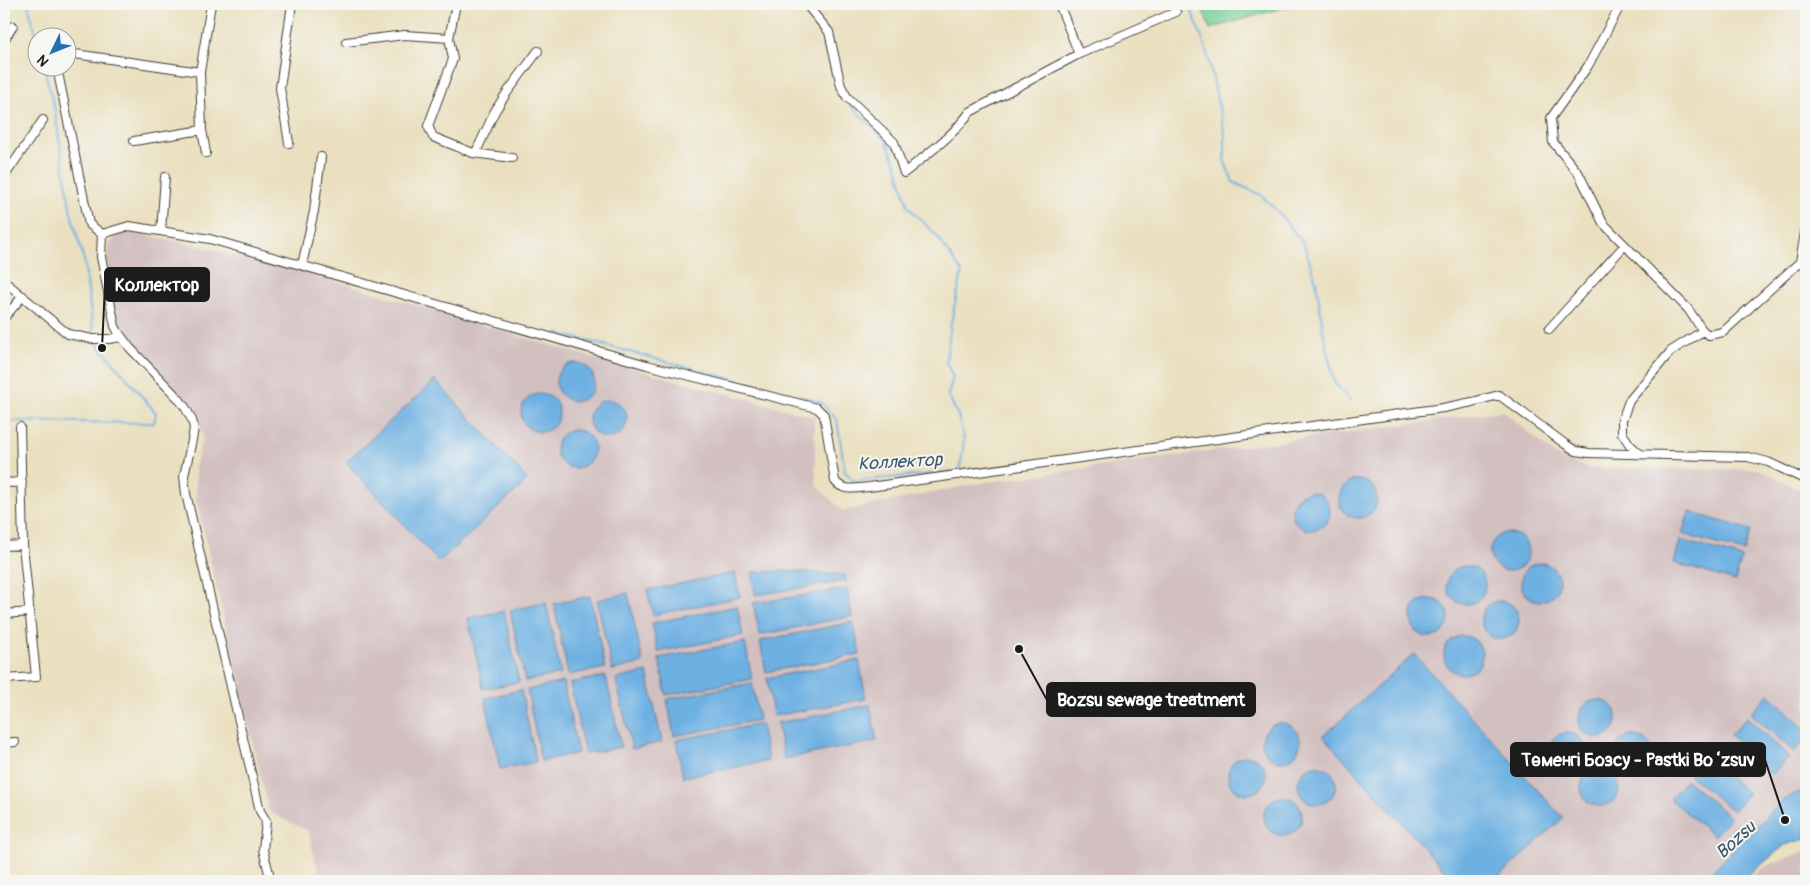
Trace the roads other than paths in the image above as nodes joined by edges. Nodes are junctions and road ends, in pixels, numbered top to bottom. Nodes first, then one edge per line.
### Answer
1 (211, 4) edge
2 (292, 4) edge
3 (456, 4) edge
4 (806, 4) edge
5 (1061, 4) edge
6 (1621, 4) edge
7 (1176, 12) dead end
8 (14, 26) dead end
9 (449, 38) junction
10 (4, 40) edge
11 (346, 42) dead end
12 (538, 51) dead end
13 (78, 54) edge
14 (1079, 54) junction
15 (200, 72) junction
16 (59, 78) edge
17 (42, 120) dead end
18 (202, 130) junction
19 (134, 141) dead end
20 (289, 144) dead end
21 (476, 152) junction
22 (206, 153) dead end
23 (321, 157) dead end
24 (512, 158) dead end
25 (4, 177) edge
26 (165, 177) dead end
27 (1806, 227) edge
28 (161, 231) junction
29 (102, 234) junction
30 (1624, 246) junction
31 (302, 265) junction
32 (4, 281) edge
33 (23, 296) junction
34 (4, 318) edge
35 (1549, 329) dead end
36 (1703, 331) junction
37 (122, 337) junction
38 (20, 427) dead end
39 (1639, 453) junction
40 (1806, 480) edge
41 (22, 482) junction
42 (4, 483) edge
43 (23, 545) junction
44 (4, 546) edge
45 (30, 612) junction
46 (4, 614) edge
47 (4, 679) edge
48 (15, 742) dead end
49 (4, 743) edge
50 (270, 881) edge

1 - 15 street
2 - 20 street
3 - 9 street
4 - 14 street
5 - 14 street
6 - 30 street
7 - 14 street
8 - 10 street
9 - 11 street
9 - 21 street
12 - 21 street
13 - 15 street
15 - 18 street
16 - 29 street
17 - 25 street
18 - 19 street
18 - 22 street
21 - 24 street
23 - 31 street
26 - 28 street
27 - 36 street
28 - 29 street
28 - 31 street
29 - 37 street
30 - 35 street
30 - 36 street
31 - 39 street
32 - 33 street
33 - 34 street
33 - 37 street
36 - 39 street
37 - 50 street
38 - 41 street
39 - 40 street
41 - 42 street
41 - 43 street
43 - 44 street
43 - 45 street
45 - 46 street
45 - 47 street
48 - 49 street

